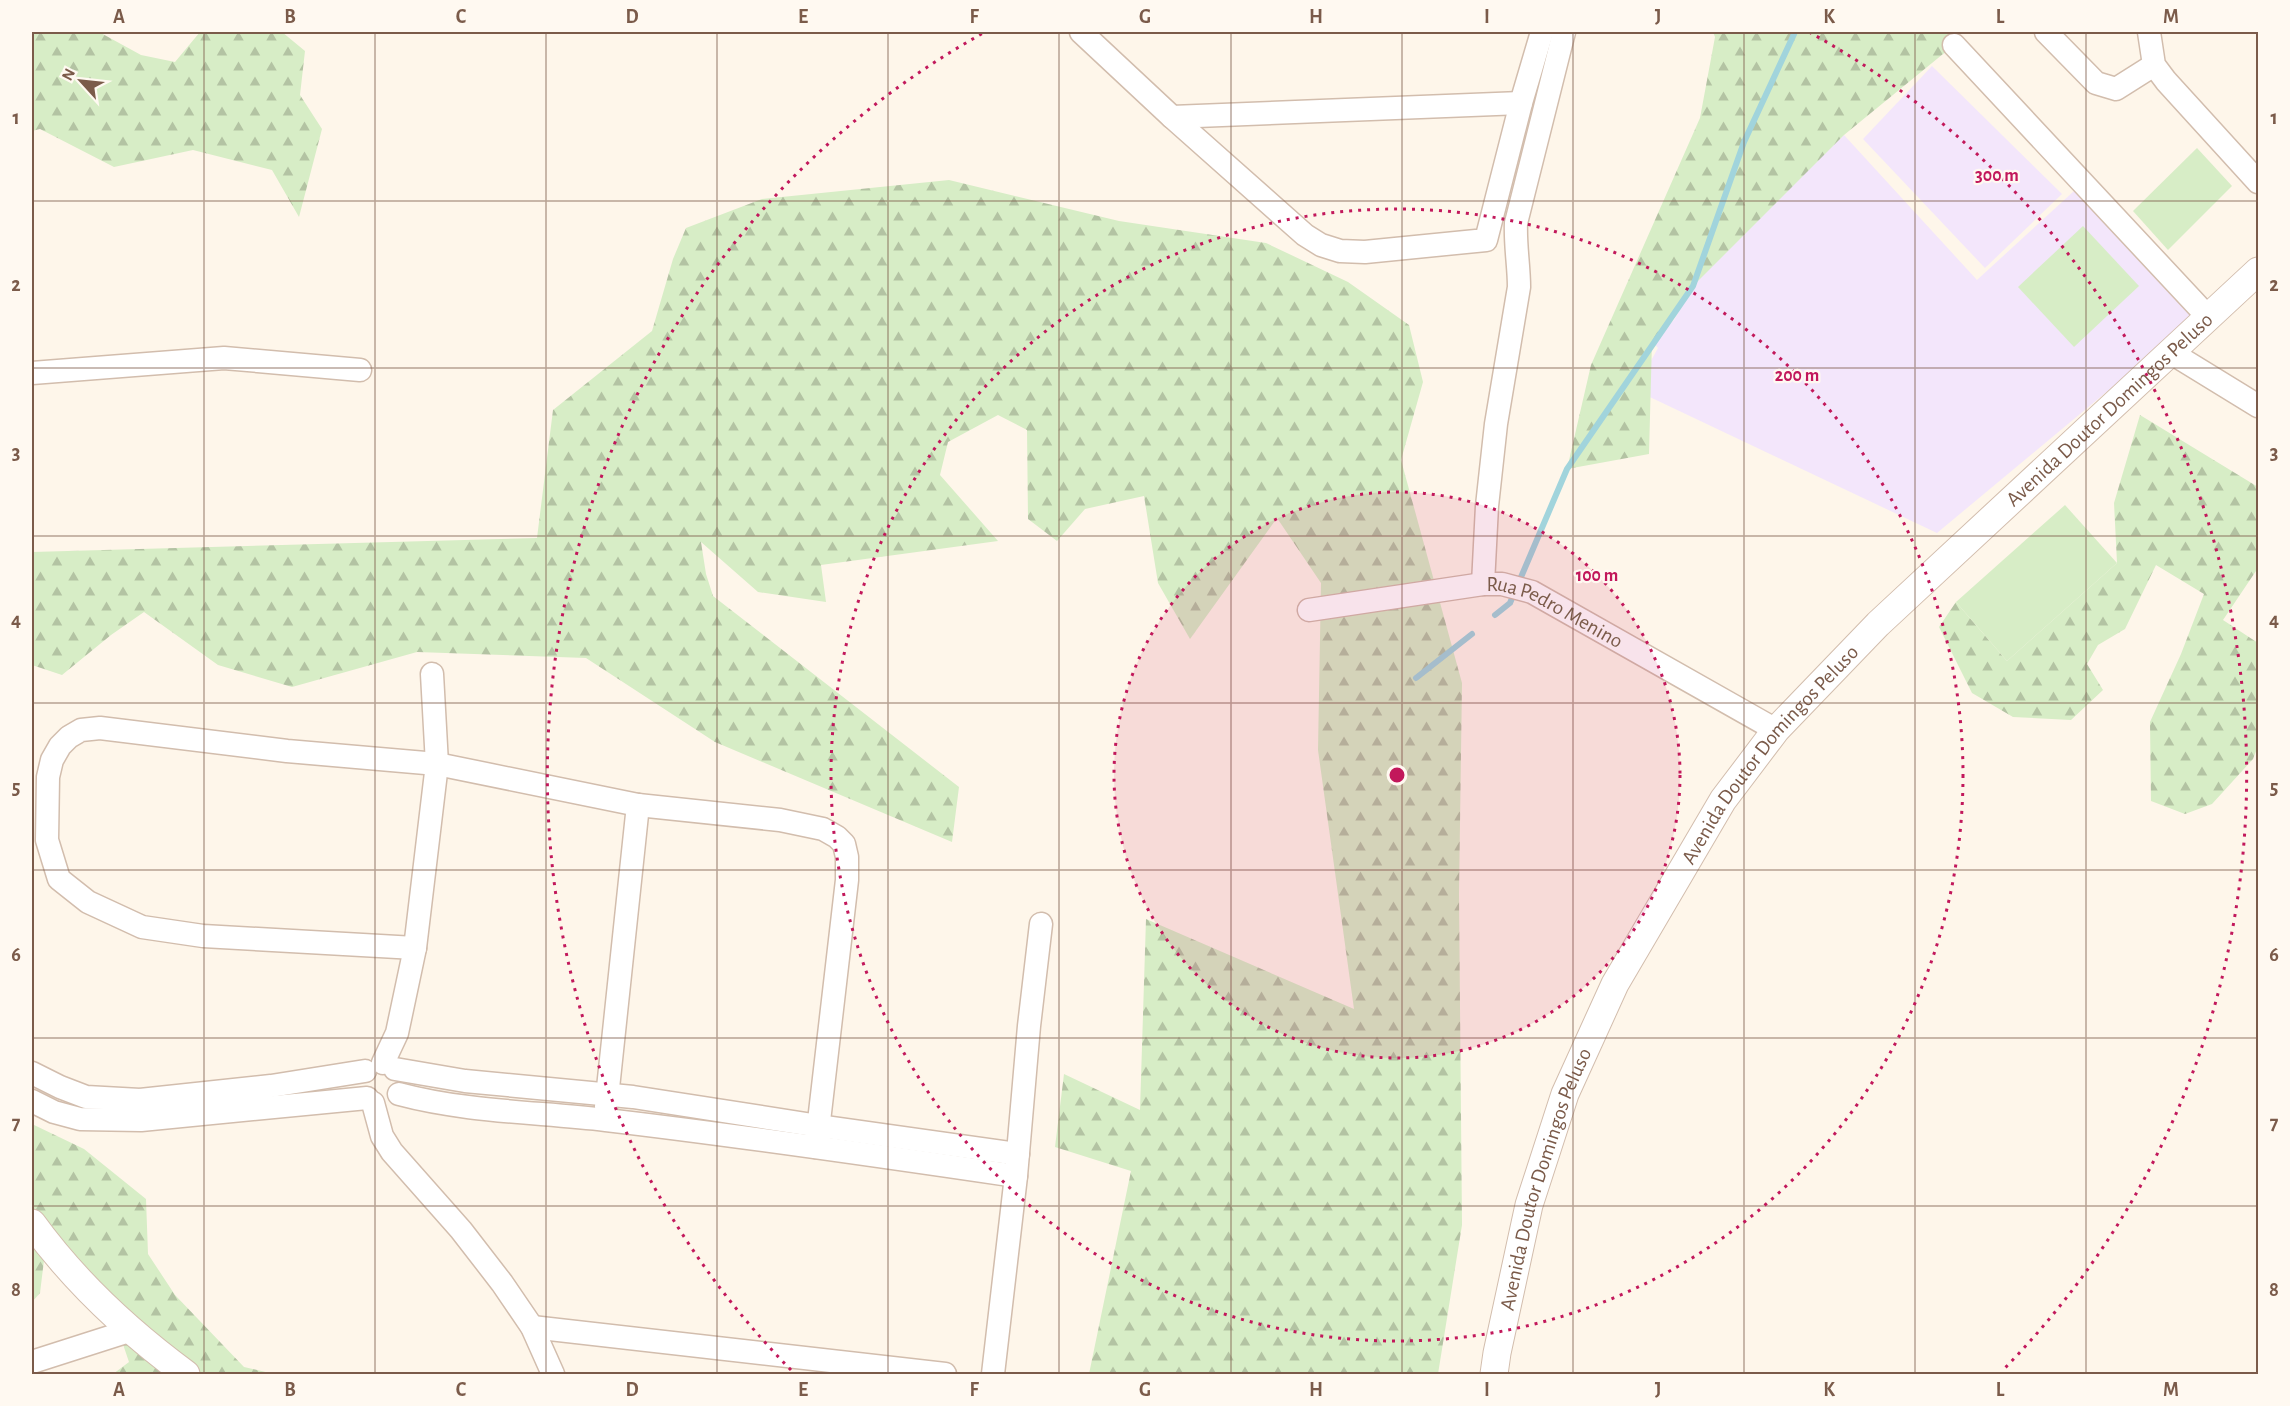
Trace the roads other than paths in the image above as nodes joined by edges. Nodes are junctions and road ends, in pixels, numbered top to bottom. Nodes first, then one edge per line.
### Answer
1 (1081, 32) edge
2 (1542, 32) edge
3 (1564, 32) edge
4 (2046, 32) edge
5 (2148, 32) edge
6 (1954, 45) dead end
7 (2154, 65) junction
8 (1521, 103) junction
9 (1172, 117) junction
10 (2259, 183) edge
11 (1515, 239) junction
12 (1486, 240) junction
13 (2259, 271) edge
14 (2208, 317) junction
15 (2170, 352) junction
16 (360, 370) dead end
17 (32, 373) edge
18 (2259, 406) edge
19 (1493, 584) junction
20 (1310, 610) dead end
21 (432, 674) dead end
22 (1776, 730) junction
23 (437, 764) junction
24 (638, 805) junction
25 (1041, 924) dead end
26 (415, 948) junction
27 (381, 1068) junction
28 (32, 1073) edge
29 (399, 1094) junction
30 (606, 1094) junction
31 (32, 1101) edge
32 (370, 1101) junction
33 (605, 1120) junction
34 (818, 1136) junction
35 (1018, 1154) junction
36 (1016, 1176) junction
37 (32, 1223) edge
38 (532, 1327) junction
39 (132, 1330) junction
40 (32, 1362) edge
41 (186, 1374) edge
42 (553, 1374) edge
43 (945, 1374) edge
44 (993, 1374) edge
45 (1494, 1374) edge

1 - 9 street
2 - 8 street
3 - 11 street
4 - 7 street
5 - 7 street
6 - 14 street
7 - 10 street
8 - 9 street
8 - 12 street
9 - 12 street
11 - 12 street
11 - 19 street
13 - 14 street, Avenida Doutor Domingos Peluso
14 - 15 street, Avenida Doutor Domingos Peluso
15 - 18 street
15 - 22 street, Avenida Doutor Domingos Peluso
16 - 17 street
19 - 20 street, Rua Pedro Menino
19 - 22 street, Rua Pedro Menino
21 - 23 street
22 - 45 street, Avenida Doutor Domingos Peluso
23 - 24 street
23 - 26 street
23 - 26 street
24 - 30 street
24 - 34 street
25 - 35 street
26 - 27 street
27 - 28 street
27 - 29 street
27 - 30 street
27 - 32 street
29 - 32 street
29 - 33 street
30 - 33 street
30 - 34 street
31 - 32 street
32 - 38 street
33 - 34 street
34 - 35 street
34 - 36 street
35 - 36 street
36 - 44 street
37 - 39 street
38 - 42 street
38 - 43 street
39 - 40 street
39 - 41 street

